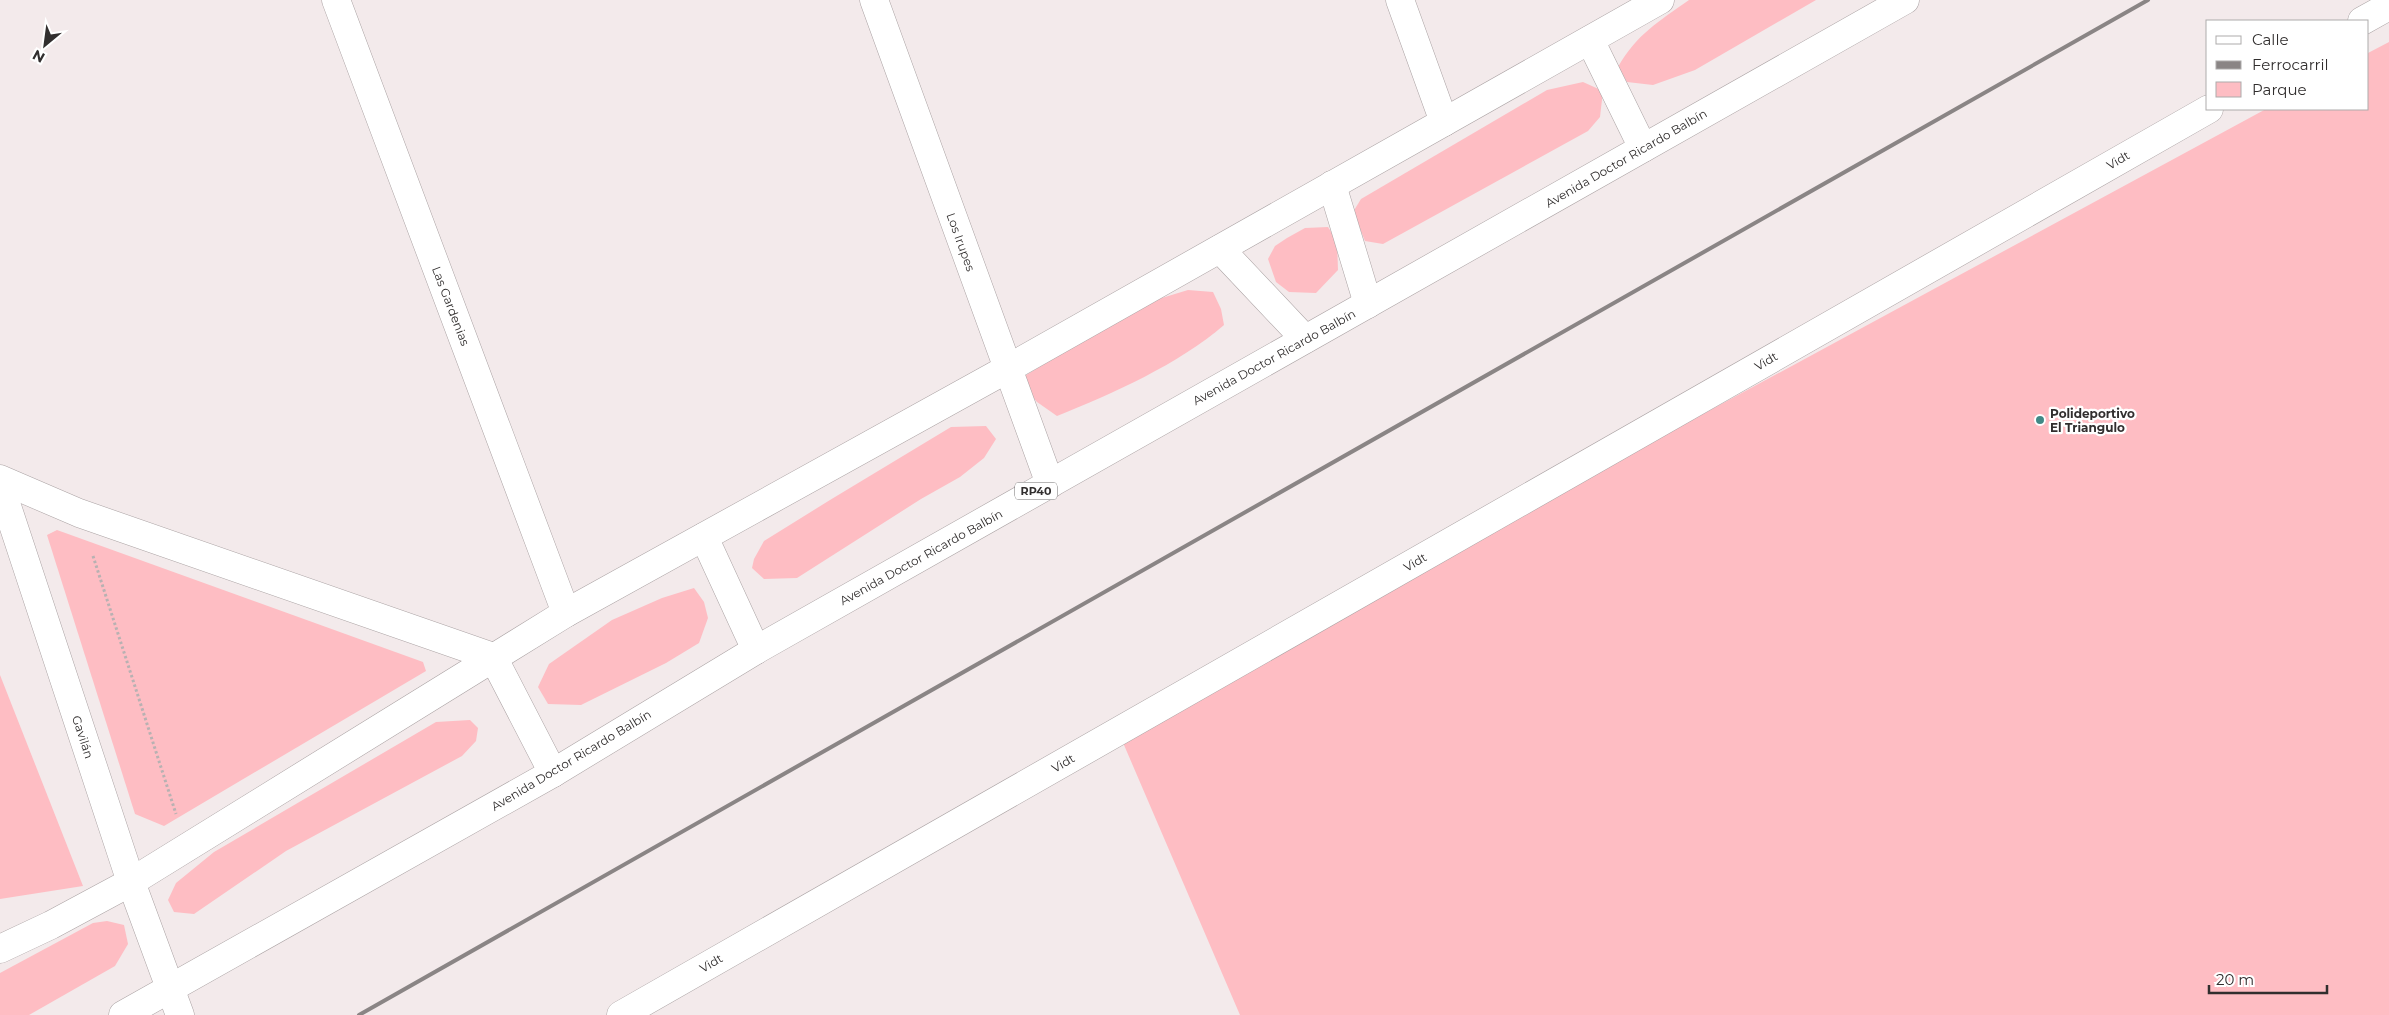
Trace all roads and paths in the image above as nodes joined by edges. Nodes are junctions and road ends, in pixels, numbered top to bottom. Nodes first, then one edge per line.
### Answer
1 (336, 0) edge
2 (874, 0) edge
3 (1400, 0) edge
4 (1660, 0) edge
5 (1905, 0) edge
6 (2389, 6) edge
7 (2364, 20) edge
8 (1590, 40) junction
9 (2206, 110) edge
10 (1444, 122) junction
11 (1643, 148) junction
12 (1332, 185) junction
13 (1220, 249) junction
14 (1368, 304) junction
15 (1305, 339) junction
16 (1007, 369) junction
17 (0, 479) edge
18 (1050, 484) junction
19 (0, 485) edge
20 (79, 513) junction
21 (704, 536) junction
22 (566, 613) junction
23 (756, 650) junction
24 (493, 657) junction
25 (553, 773) junction
26 (188, 848) junction
27 (131, 882) junction
28 (0, 949) edge
29 (170, 988) junction
30 (123, 1015) edge
31 (180, 1015) edge
32 (621, 1015) edge

1 - 22 street, Las Gardenias
2 - 16 street, Los Irupes
3 - 10 street
4 - 8 street
5 - 11 street, Avenida Doctor Ricardo Balbín / RP40
6 - 7 street
8 - 10 street
8 - 11 street
9 - 32 street, Vidt
10 - 12 street
11 - 14 street, Avenida Doctor Ricardo Balbín / RP40
12 - 13 street
12 - 14 street
13 - 15 street
13 - 16 street
14 - 15 street, Avenida Doctor Ricardo Balbín / RP40
15 - 18 street, Avenida Doctor Ricardo Balbín / RP40
16 - 18 street, Los Irupes
16 - 21 street
17 - 20 street
18 - 23 street, Avenida Doctor Ricardo Balbín / RP40
19 - 27 street, Gavilán
20 - 24 street
20 - 26 path
21 - 22 street
21 - 23 street
22 - 24 street
23 - 25 street, Avenida Doctor Ricardo Balbín / RP40
24 - 25 street
24 - 26 street
25 - 29 street, Avenida Doctor Ricardo Balbín / RP40
26 - 27 street
27 - 28 street
27 - 29 street, Gavilán
29 - 30 street, Avenida Doctor Ricardo Balbín / RP40
29 - 31 street, Gavilán

